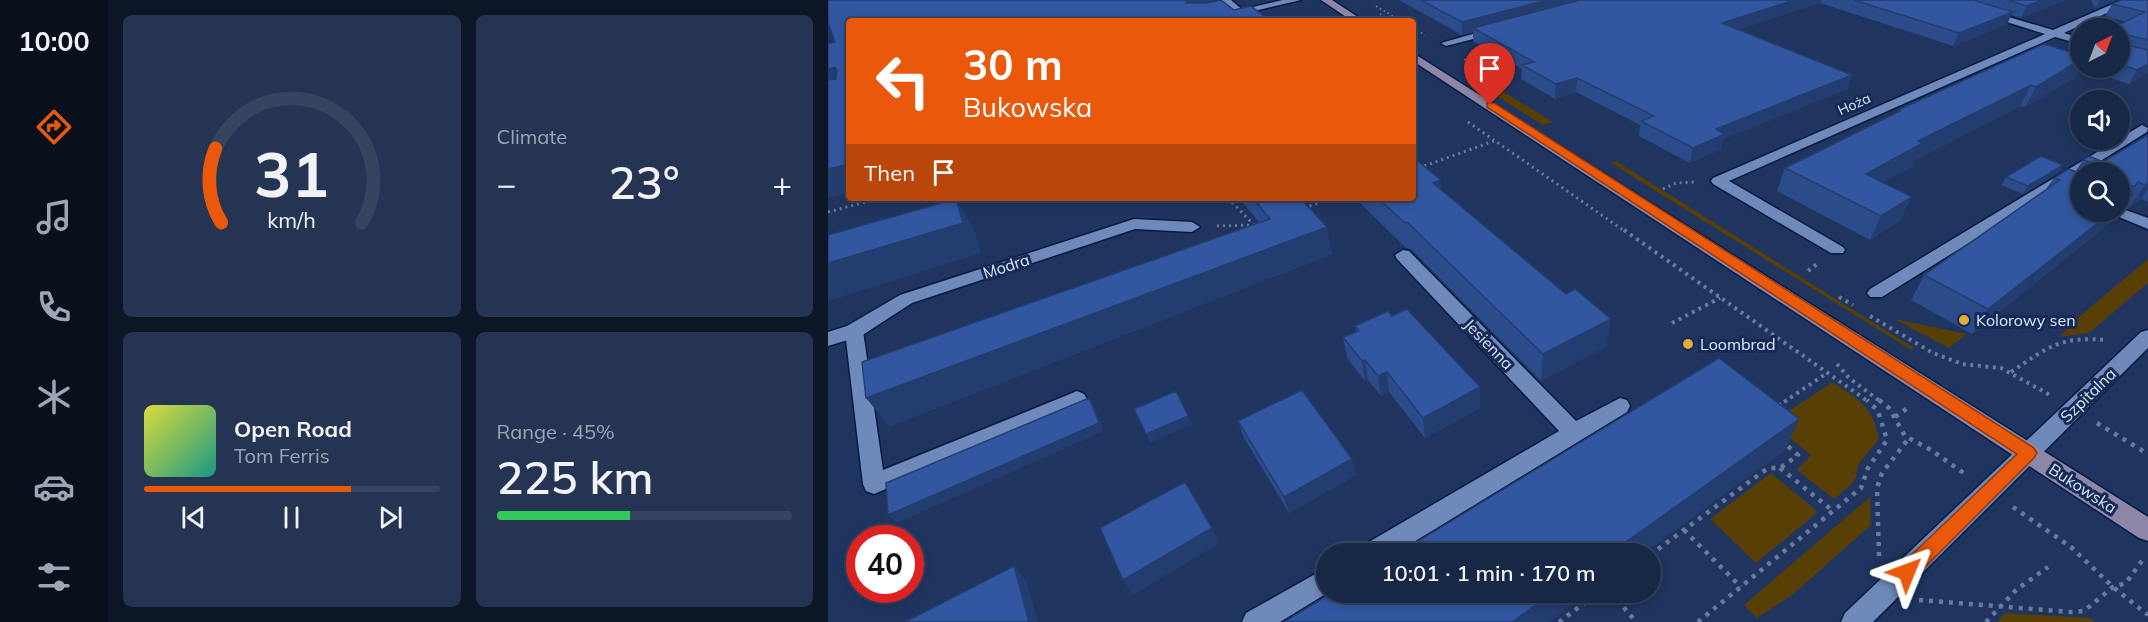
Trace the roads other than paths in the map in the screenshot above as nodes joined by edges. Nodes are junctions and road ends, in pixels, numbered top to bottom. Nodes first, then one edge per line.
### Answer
1 (1225, 0) edge
2 (1296, 0) edge
3 (1326, 0) edge
4 (1941, 0) edge
5 (2130, 0) edge
6 (1240, 12) junction
7 (1212, 18) edge
8 (1354, 18) edge
9 (1510, 26) edge
10 (2051, 33) junction
11 (2070, 38) edge
12 (1446, 43) dead end
13 (1416, 58) edge
14 (2142, 129) dead end
15 (2053, 185) junction
16 (2070, 192) edge
17 (2130, 217) edge
18 (2148, 224) edge
19 (1192, 227) road end
20 (1837, 250) dead end
21 (1403, 255) dead end
22 (1876, 293) dead end
23 (854, 331) junction
24 (828, 339) edge
25 (2144, 341) edge
26 (1077, 399) dead end
27 (1620, 406) dead end
28 (1574, 433) junction
29 (2029, 453) junction
30 (2148, 530) edge
31 (1389, 543) edge
32 (1316, 586) edge
33 (1256, 622) edge
34 (1854, 622) edge

1 - 6 street
2 - 6 street
3 - 8 main road
4 - 10 street
5 - 10 street, Hoża
6 - 7 street
9 - 12 street
10 - 11 street
10 - 20 street, Hoża
13 - 29 main road, Bukowska
14 - 15 street
15 - 16 street
15 - 22 street
17 - 18 street
19 - 23 street, Modra
21 - 28 street, Jesienna
23 - 24 street, Modra
23 - 26 street
25 - 29 street, Szpitalna
27 - 28 street
28 - 31 street
29 - 30 main road, Bukowska
29 - 34 street, Szpitalna
32 - 33 street

